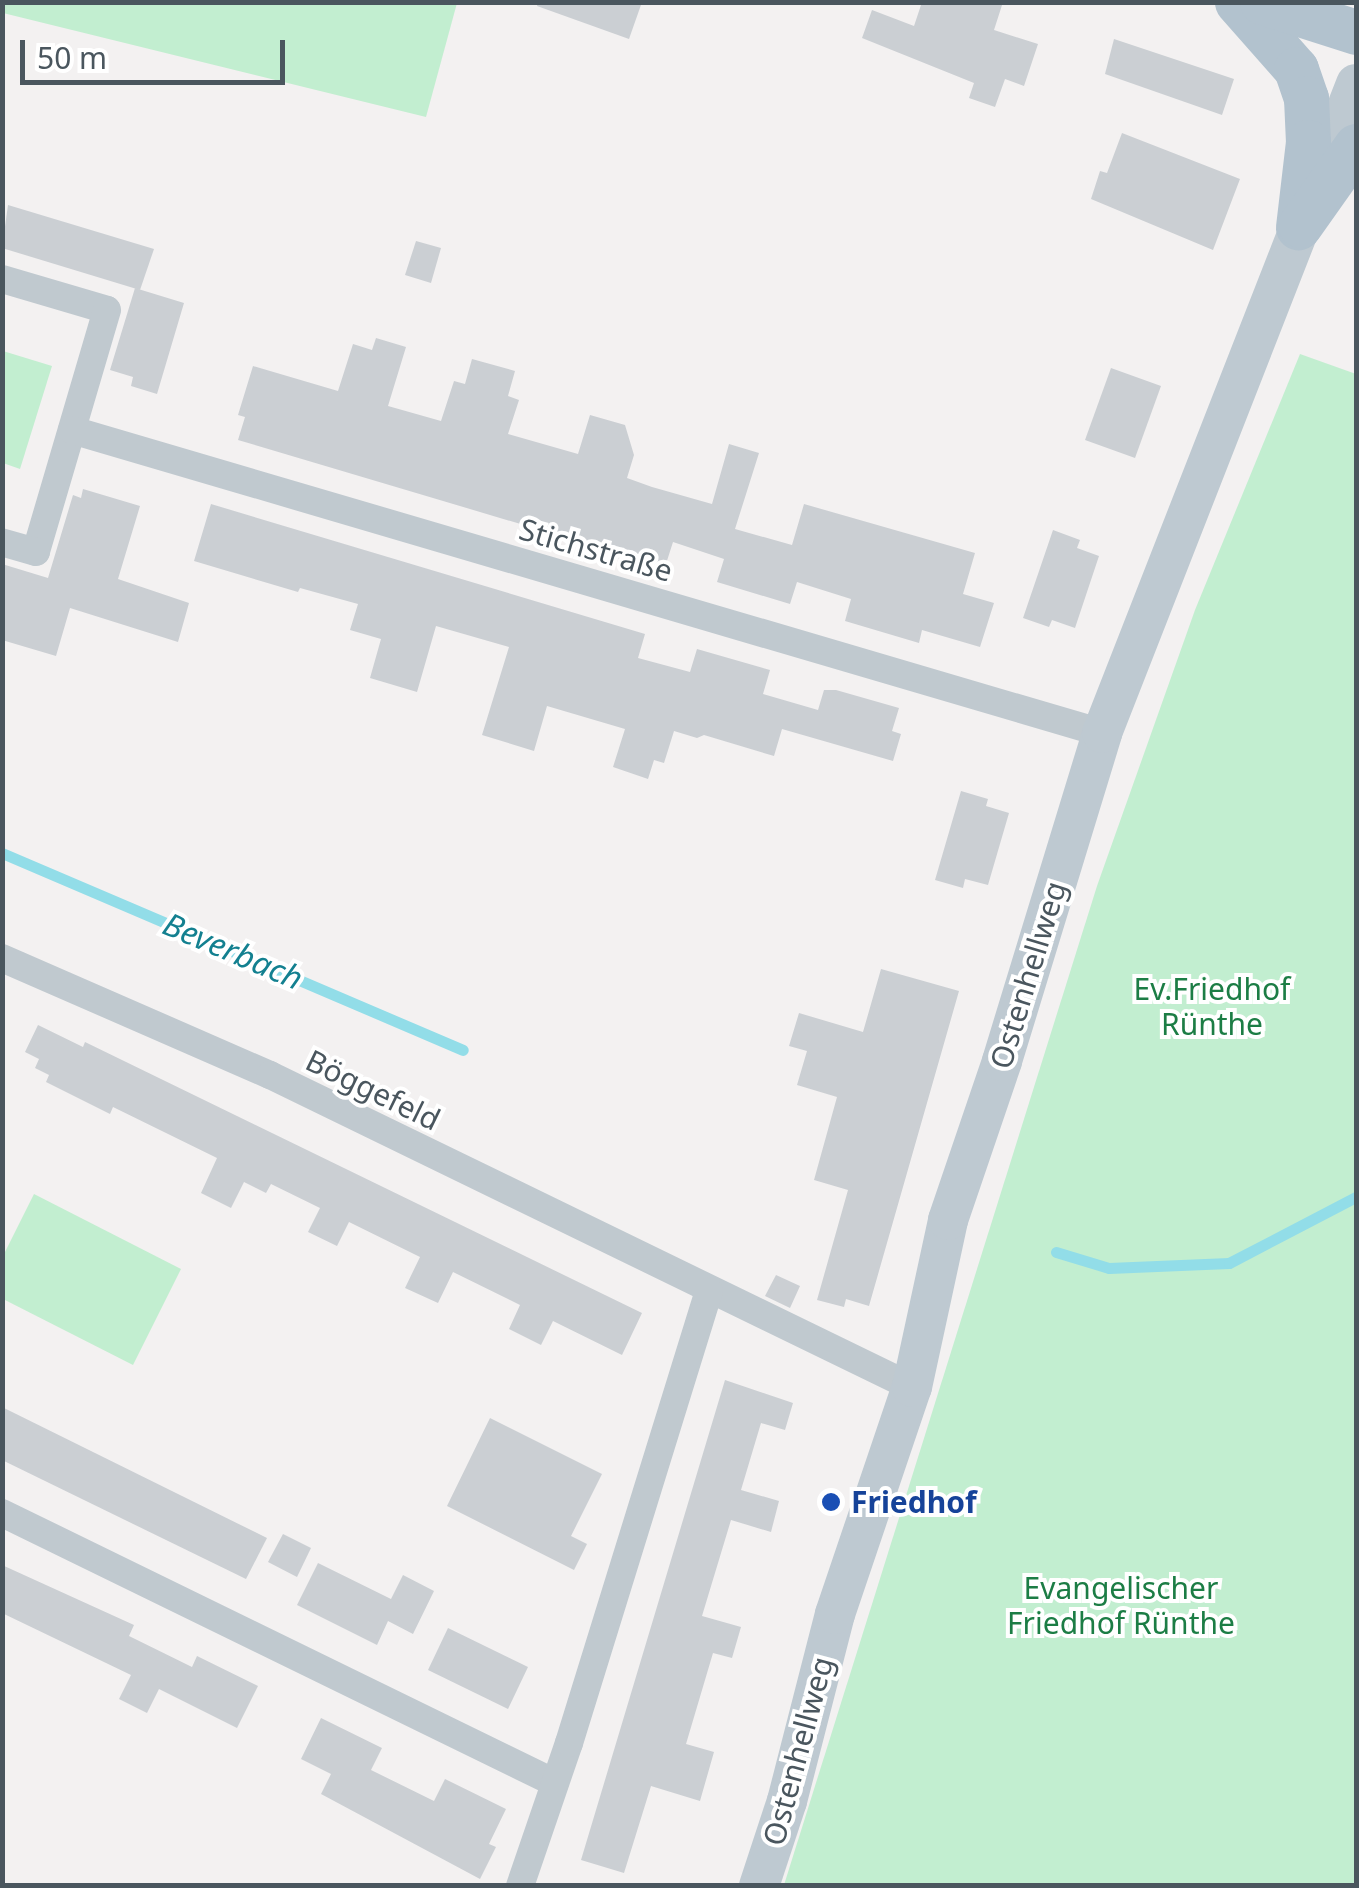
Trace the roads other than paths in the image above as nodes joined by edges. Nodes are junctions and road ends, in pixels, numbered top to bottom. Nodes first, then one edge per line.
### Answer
1 (1236, 2) edge
2 (1262, 2) edge
3 (1356, 32) edge
4 (1356, 84) edge
5 (1356, 146) edge
6 (1298, 227) junction
7 (2, 279) edge
8 (72, 430) junction
9 (2, 542) edge
10 (1102, 733) junction
11 (2, 958) edge
12 (709, 1291) junction
13 (912, 1387) junction
14 (2, 1512) edge
15 (555, 1783) junction
16 (520, 1886) edge
17 (759, 1886) edge

1 - 6 main road
2 - 3 main road
4 - 6 main road, Ostenhellweg
5 - 6 main road
6 - 10 main road, Ostenhellweg
7 - 8 street
8 - 9 street
8 - 10 street, Stichstraße
10 - 13 main road, Ostenhellweg
11 - 12 street, Böggefeld
12 - 13 street, Böggefeld
12 - 15 street
13 - 17 main road, Ostenhellweg
14 - 15 street
15 - 16 street

